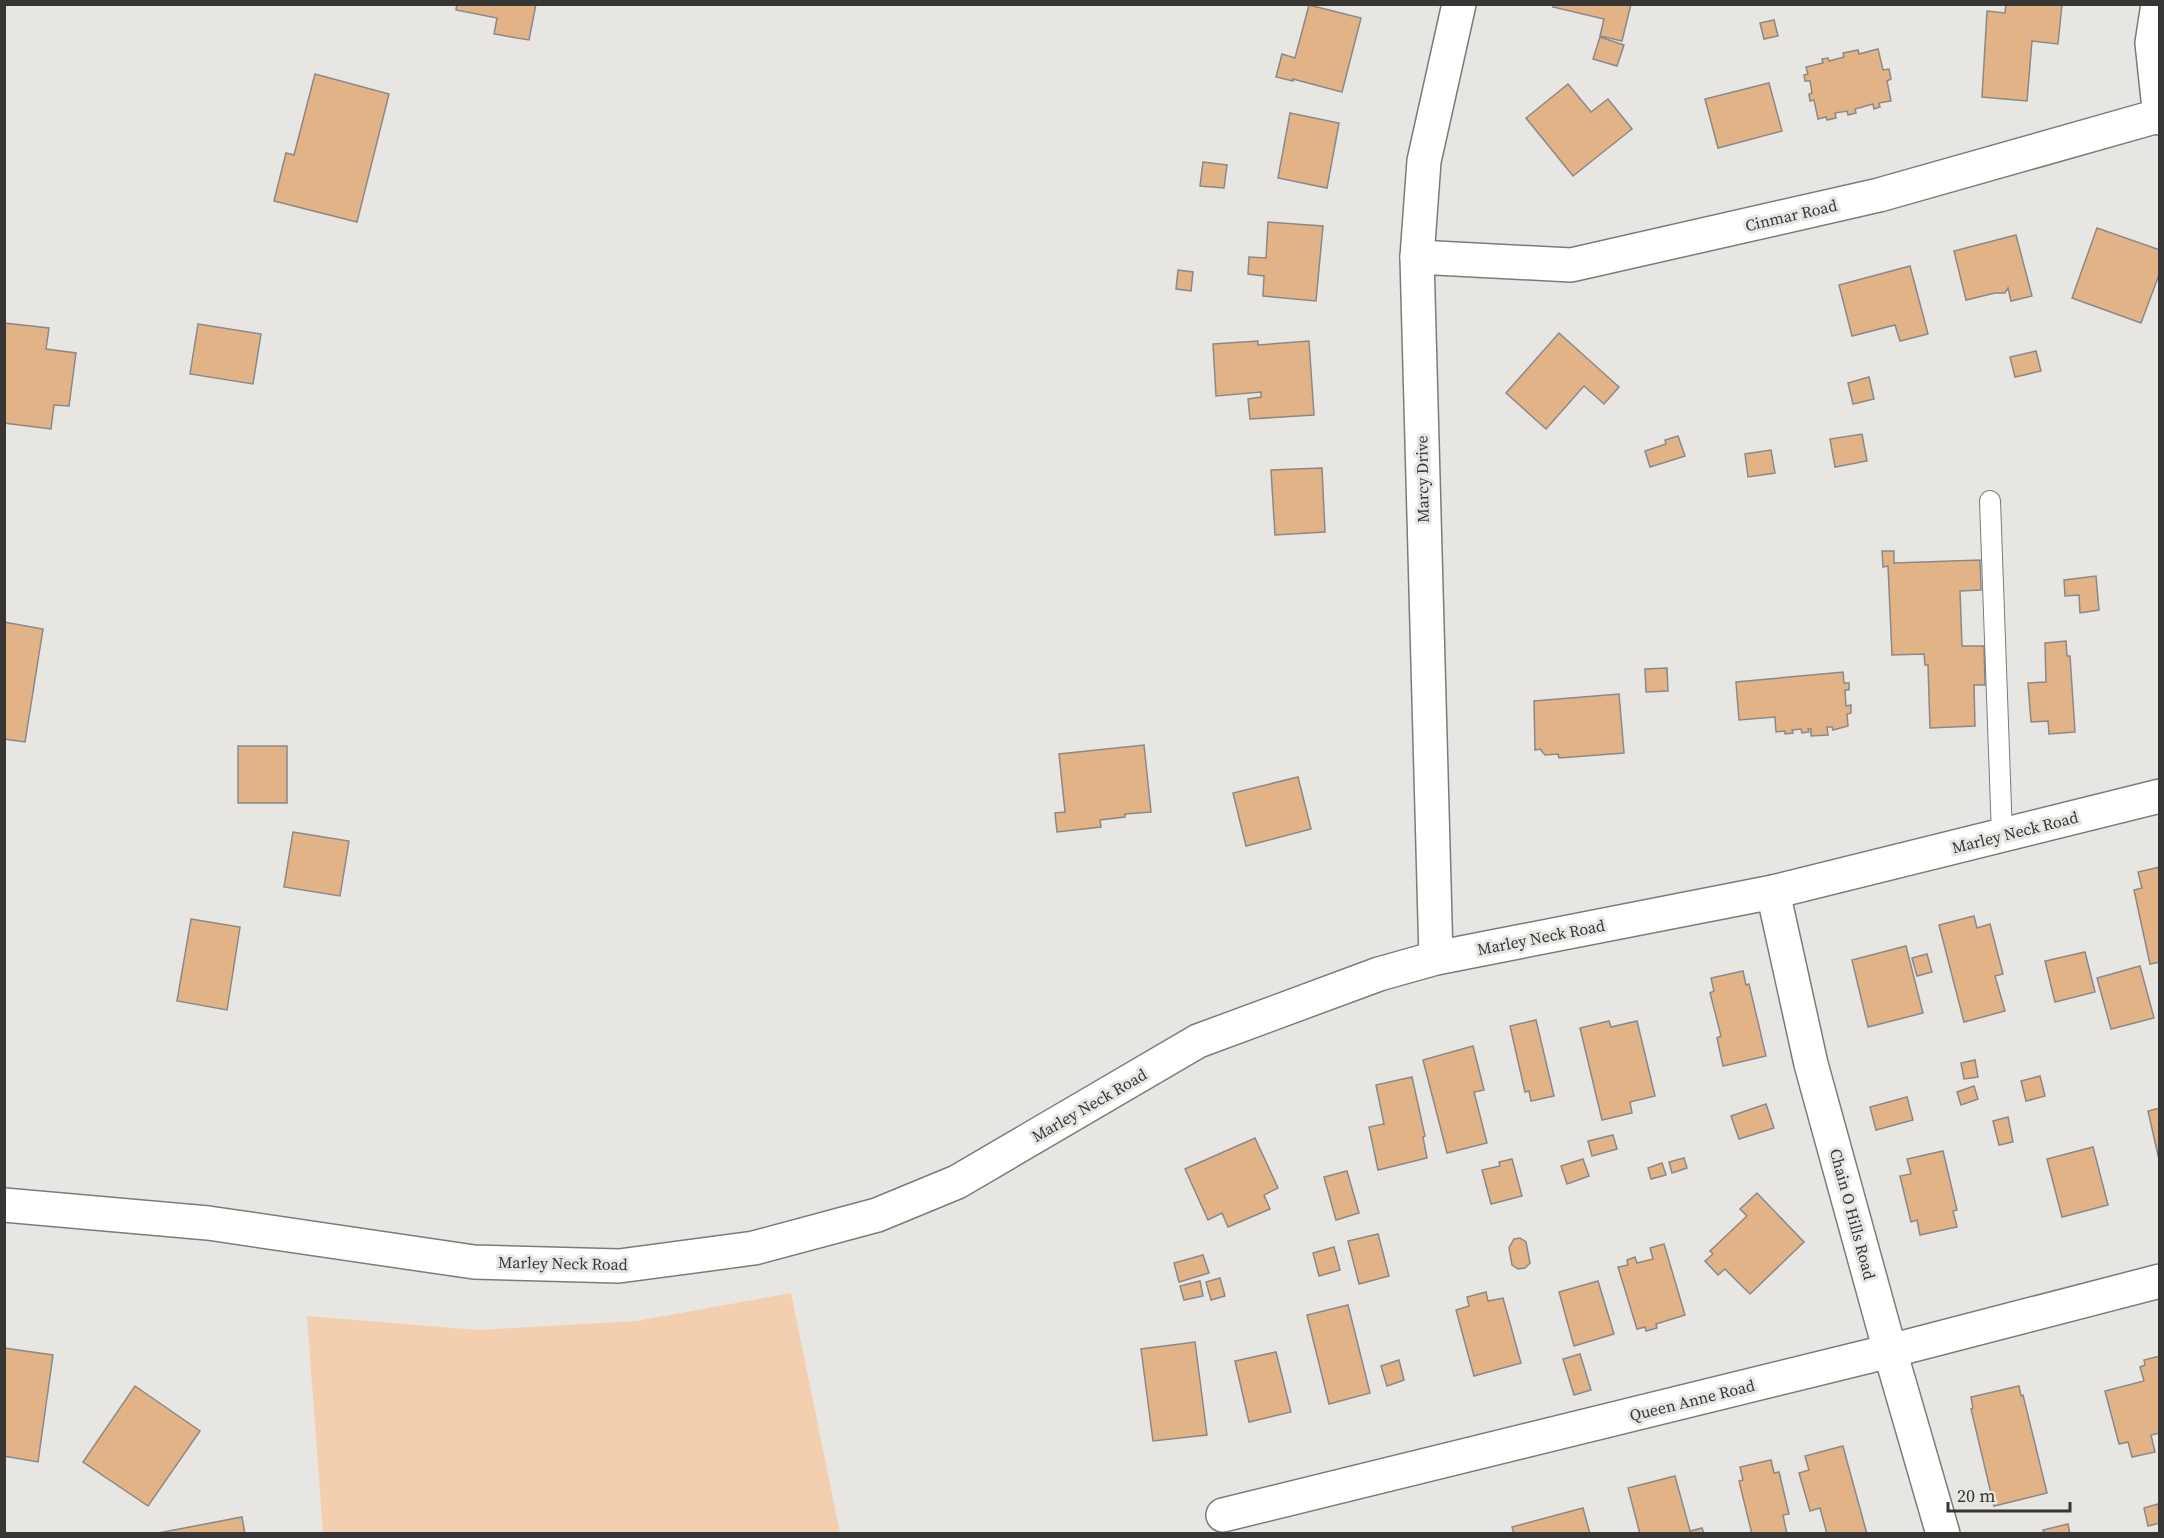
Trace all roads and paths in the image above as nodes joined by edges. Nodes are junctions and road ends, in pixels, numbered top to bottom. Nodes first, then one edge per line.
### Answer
1 (1459, 4) edge
2 (2158, 4) edge
3 (2159, 117) edge
4 (1417, 257) junction
5 (1990, 501) dead end
6 (2160, 796) edge
7 (2002, 835) junction
8 (1773, 892) junction
9 (1436, 958) junction
10 (4, 1205) edge
11 (2160, 1281) edge
12 (1890, 1351) junction
13 (1223, 1515) dead end
14 (1943, 1533) edge

1 - 4 street, Marcy Drive
2 - 3 street
3 - 4 street, Cinmar Road
4 - 9 street, Marcy Drive
5 - 7 lane
6 - 7 street, Marley Neck Road
7 - 8 street, Marley Neck Road
8 - 9 street, Marley Neck Road
8 - 12 street, Chain O Hills Road
9 - 10 street, Marley Neck Road
11 - 12 street, Queen Anne Road
12 - 13 street, Queen Anne Road
12 - 14 street, Chain O Hills Road

